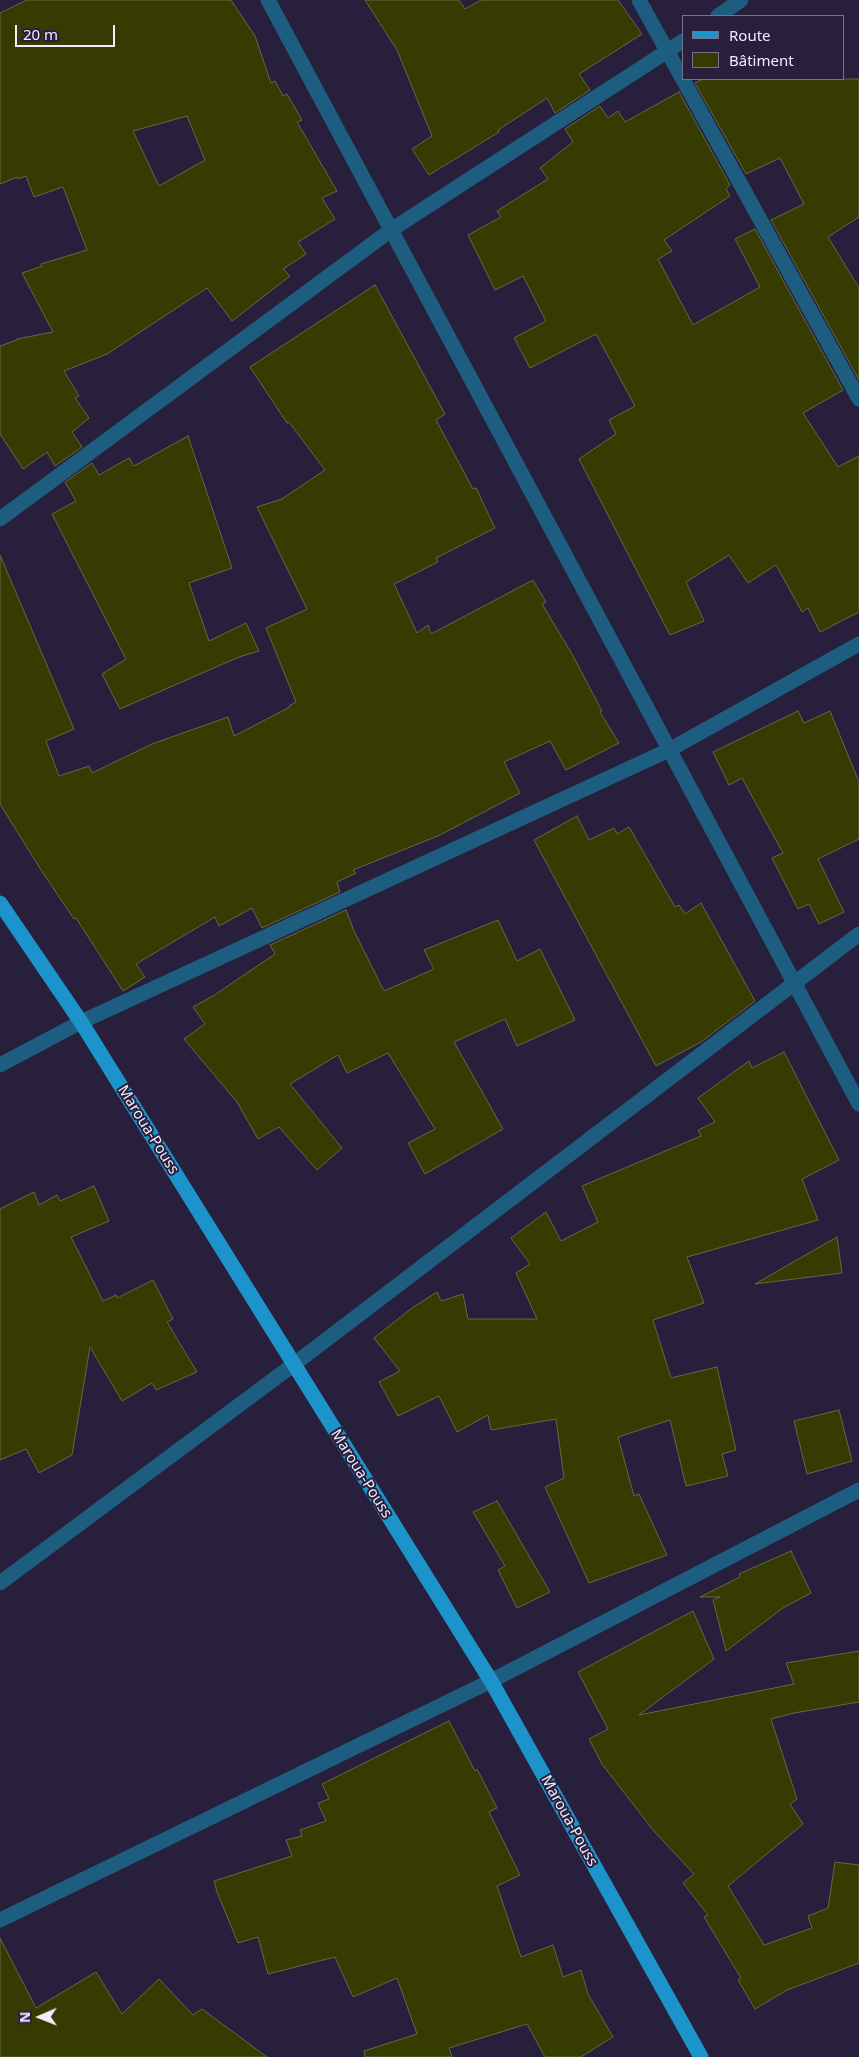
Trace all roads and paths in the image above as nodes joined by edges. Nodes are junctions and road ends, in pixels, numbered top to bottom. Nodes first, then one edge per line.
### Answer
1 (268, 0) edge
2 (639, 0) edge
3 (741, 0) edge
4 (719, 15) edge
5 (682, 42) edge
6 (667, 52) junction
7 (682, 79) edge
8 (682, 80) edge
9 (391, 230) junction
10 (859, 399) edge
11 (0, 519) edge
12 (859, 644) edge
13 (669, 750) junction
14 (0, 903) edge
15 (859, 934) edge
16 (794, 983) junction
17 (81, 1022) junction
18 (0, 1065) edge
19 (859, 1104) edge
20 (293, 1365) junction
21 (859, 1490) edge
22 (0, 1583) edge
23 (491, 1681) junction
24 (0, 1920) edge
25 (702, 2057) edge

1 - 9 street
2 - 6 street
3 - 4 street
5 - 6 street
6 - 7 street
6 - 9 street
8 - 10 street
9 - 11 street
9 - 13 street
12 - 13 street
13 - 16 street
13 - 17 street
14 - 17 main road, Maroua-Pouss
15 - 16 street
16 - 19 street
16 - 20 street
17 - 18 street
17 - 20 main road, Maroua-Pouss
20 - 22 street
20 - 23 main road, Maroua-Pouss
21 - 23 street
23 - 24 street
23 - 25 main road, Maroua-Pouss

